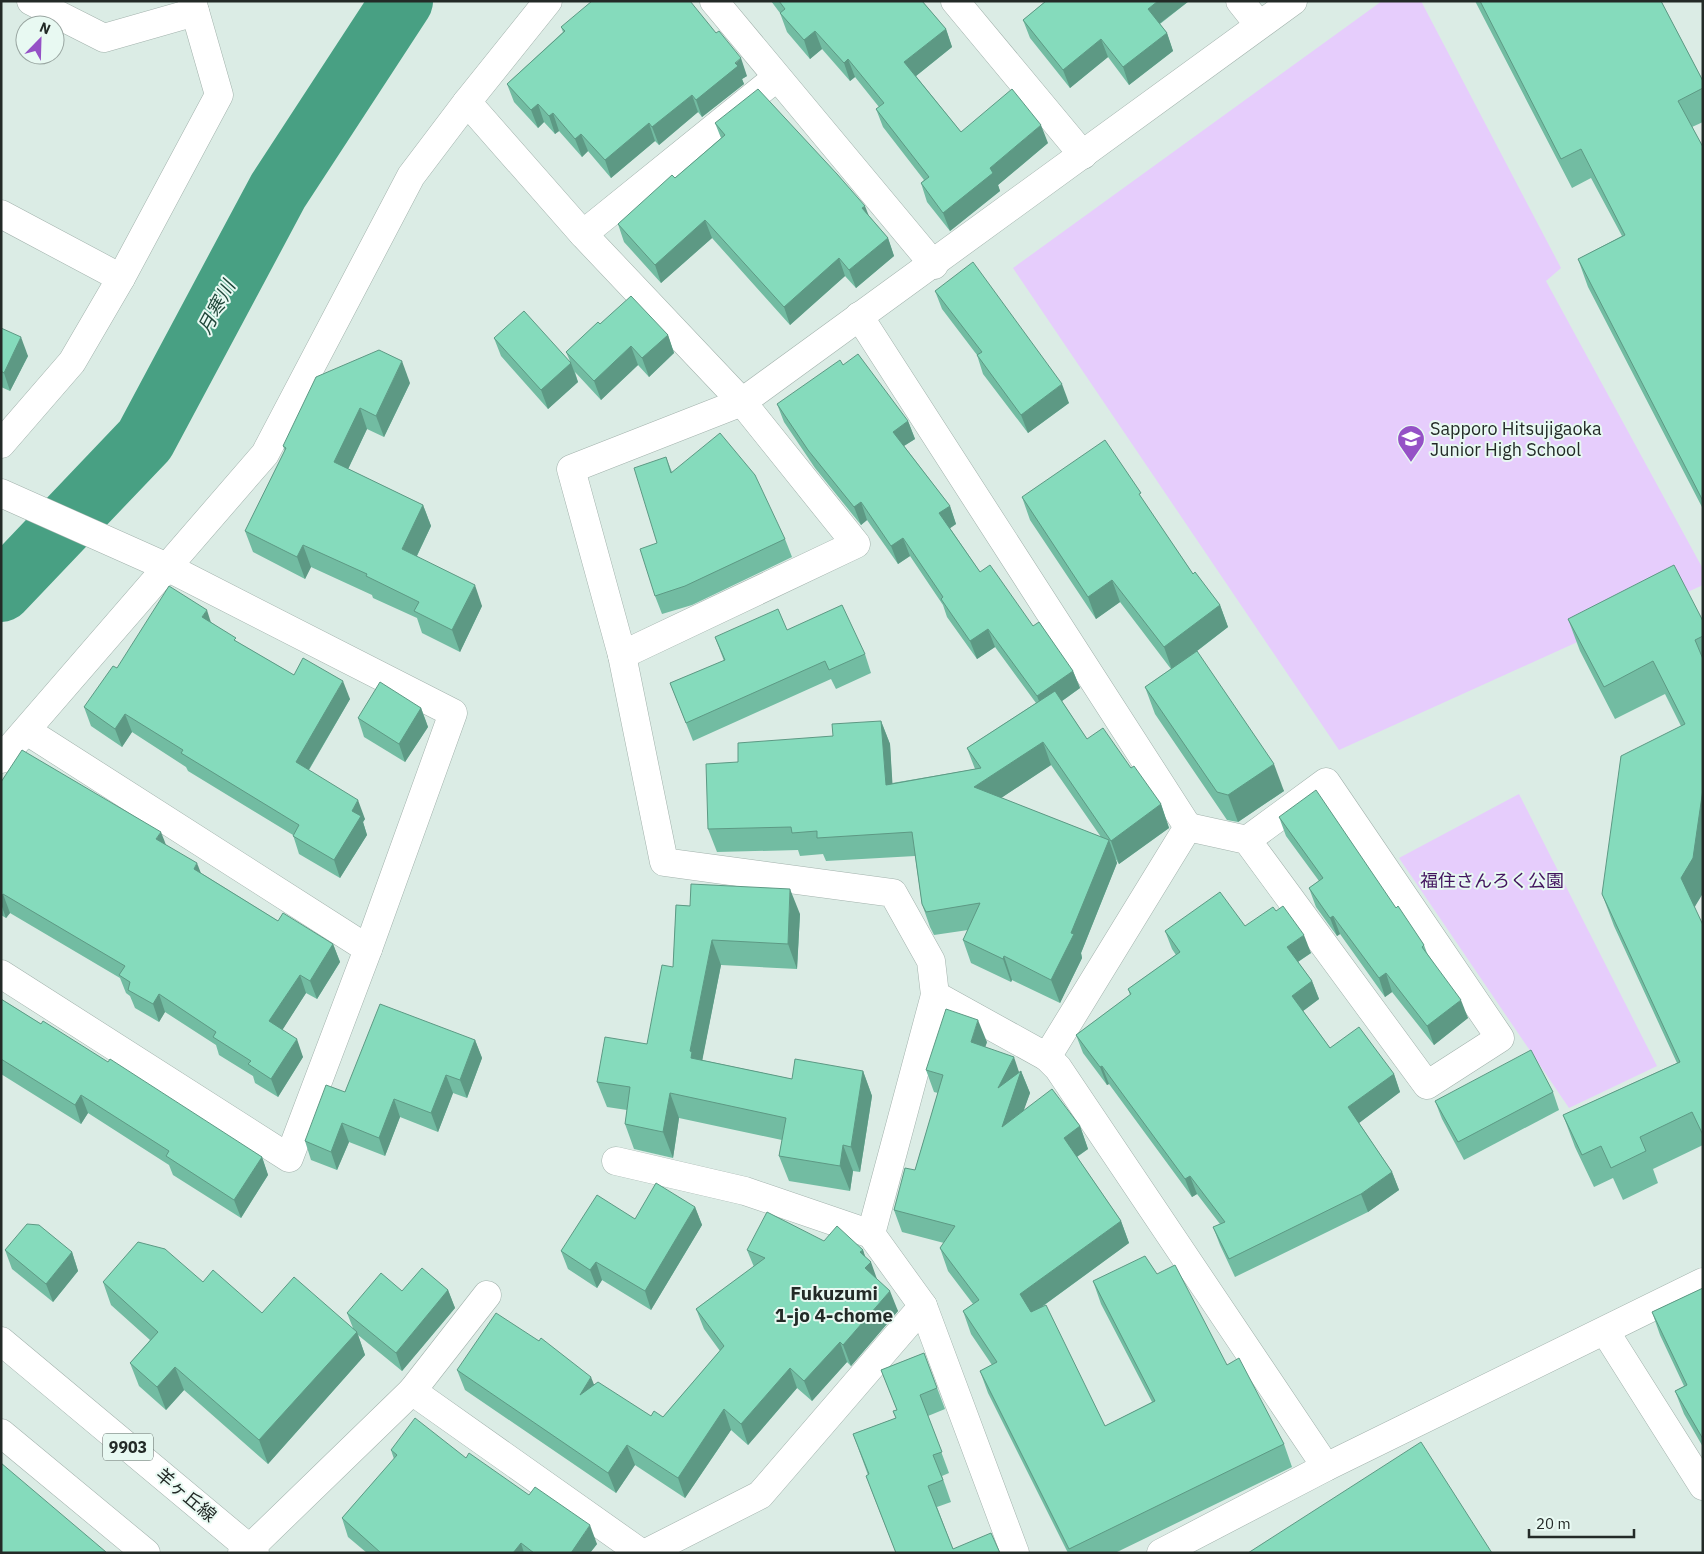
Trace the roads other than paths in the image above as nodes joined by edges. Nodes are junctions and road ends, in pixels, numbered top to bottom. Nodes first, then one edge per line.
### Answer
1 (31, 1) edge
2 (548, 1) edge
3 (714, 1) edge
4 (955, 1) edge
5 (1240, 1) edge
6 (1293, 1) edge
7 (193, 7) edge
8 (1259, 26) junction
9 (776, 78) junction
10 (467, 102) junction
11 (1083, 155) junction
12 (1, 214) edge
13 (583, 234) junction
14 (934, 265) junction
15 (121, 278) junction
16 (858, 316) junction
17 (742, 402) junction
18 (1, 444) edge
19 (1, 493) edge
20 (168, 567) junction
21 (622, 655) junction
22 (27, 731) junction
23 (1, 759) edge
24 (1188, 827) junction
25 (1247, 840) junction
26 (368, 949) junction
27 (1, 974) edge
28 (935, 995) junction
29 (1047, 1057) junction
30 (616, 1161) dead end
31 (871, 1234) junction
32 (1703, 1282) edge
33 (487, 1295) dead end
34 (923, 1306) junction
35 (1605, 1331) junction
36 (1, 1341) edge
37 (412, 1391) junction
38 (1, 1433) edge
39 (1326, 1467) junction
40 (1703, 1486) edge
41 (249, 1551) edge
42 (146, 1553) edge
43 (641, 1553) edge
44 (646, 1553) edge
45 (1015, 1553) edge
46 (1161, 1553) edge

1 - 7 street
2 - 10 street
3 - 9 street
4 - 11 street
5 - 8 street
6 - 8 street
7 - 15 street
8 - 11 street
9 - 13 street
9 - 14 street
10 - 13 street
10 - 20 street
11 - 14 street
12 - 15 street
13 - 17 street
14 - 16 street
15 - 18 street
16 - 17 street
16 - 24 street
17 - 21 street
17 - 21 street
19 - 20 street
20 - 22 street
20 - 26 street
21 - 28 street
22 - 23 street
22 - 26 street
24 - 25 street
24 - 29 street
25 - 25 street
26 - 27 street
28 - 29 street
28 - 31 street
29 - 39 street
30 - 31 street
31 - 34 street
32 - 35 street
33 - 37 street
34 - 44 street
34 - 45 street
35 - 39 street
35 - 40 street
36 - 41 street, 羊ヶ丘線 / 9903
37 - 41 street
37 - 43 street
38 - 42 street
39 - 46 street

